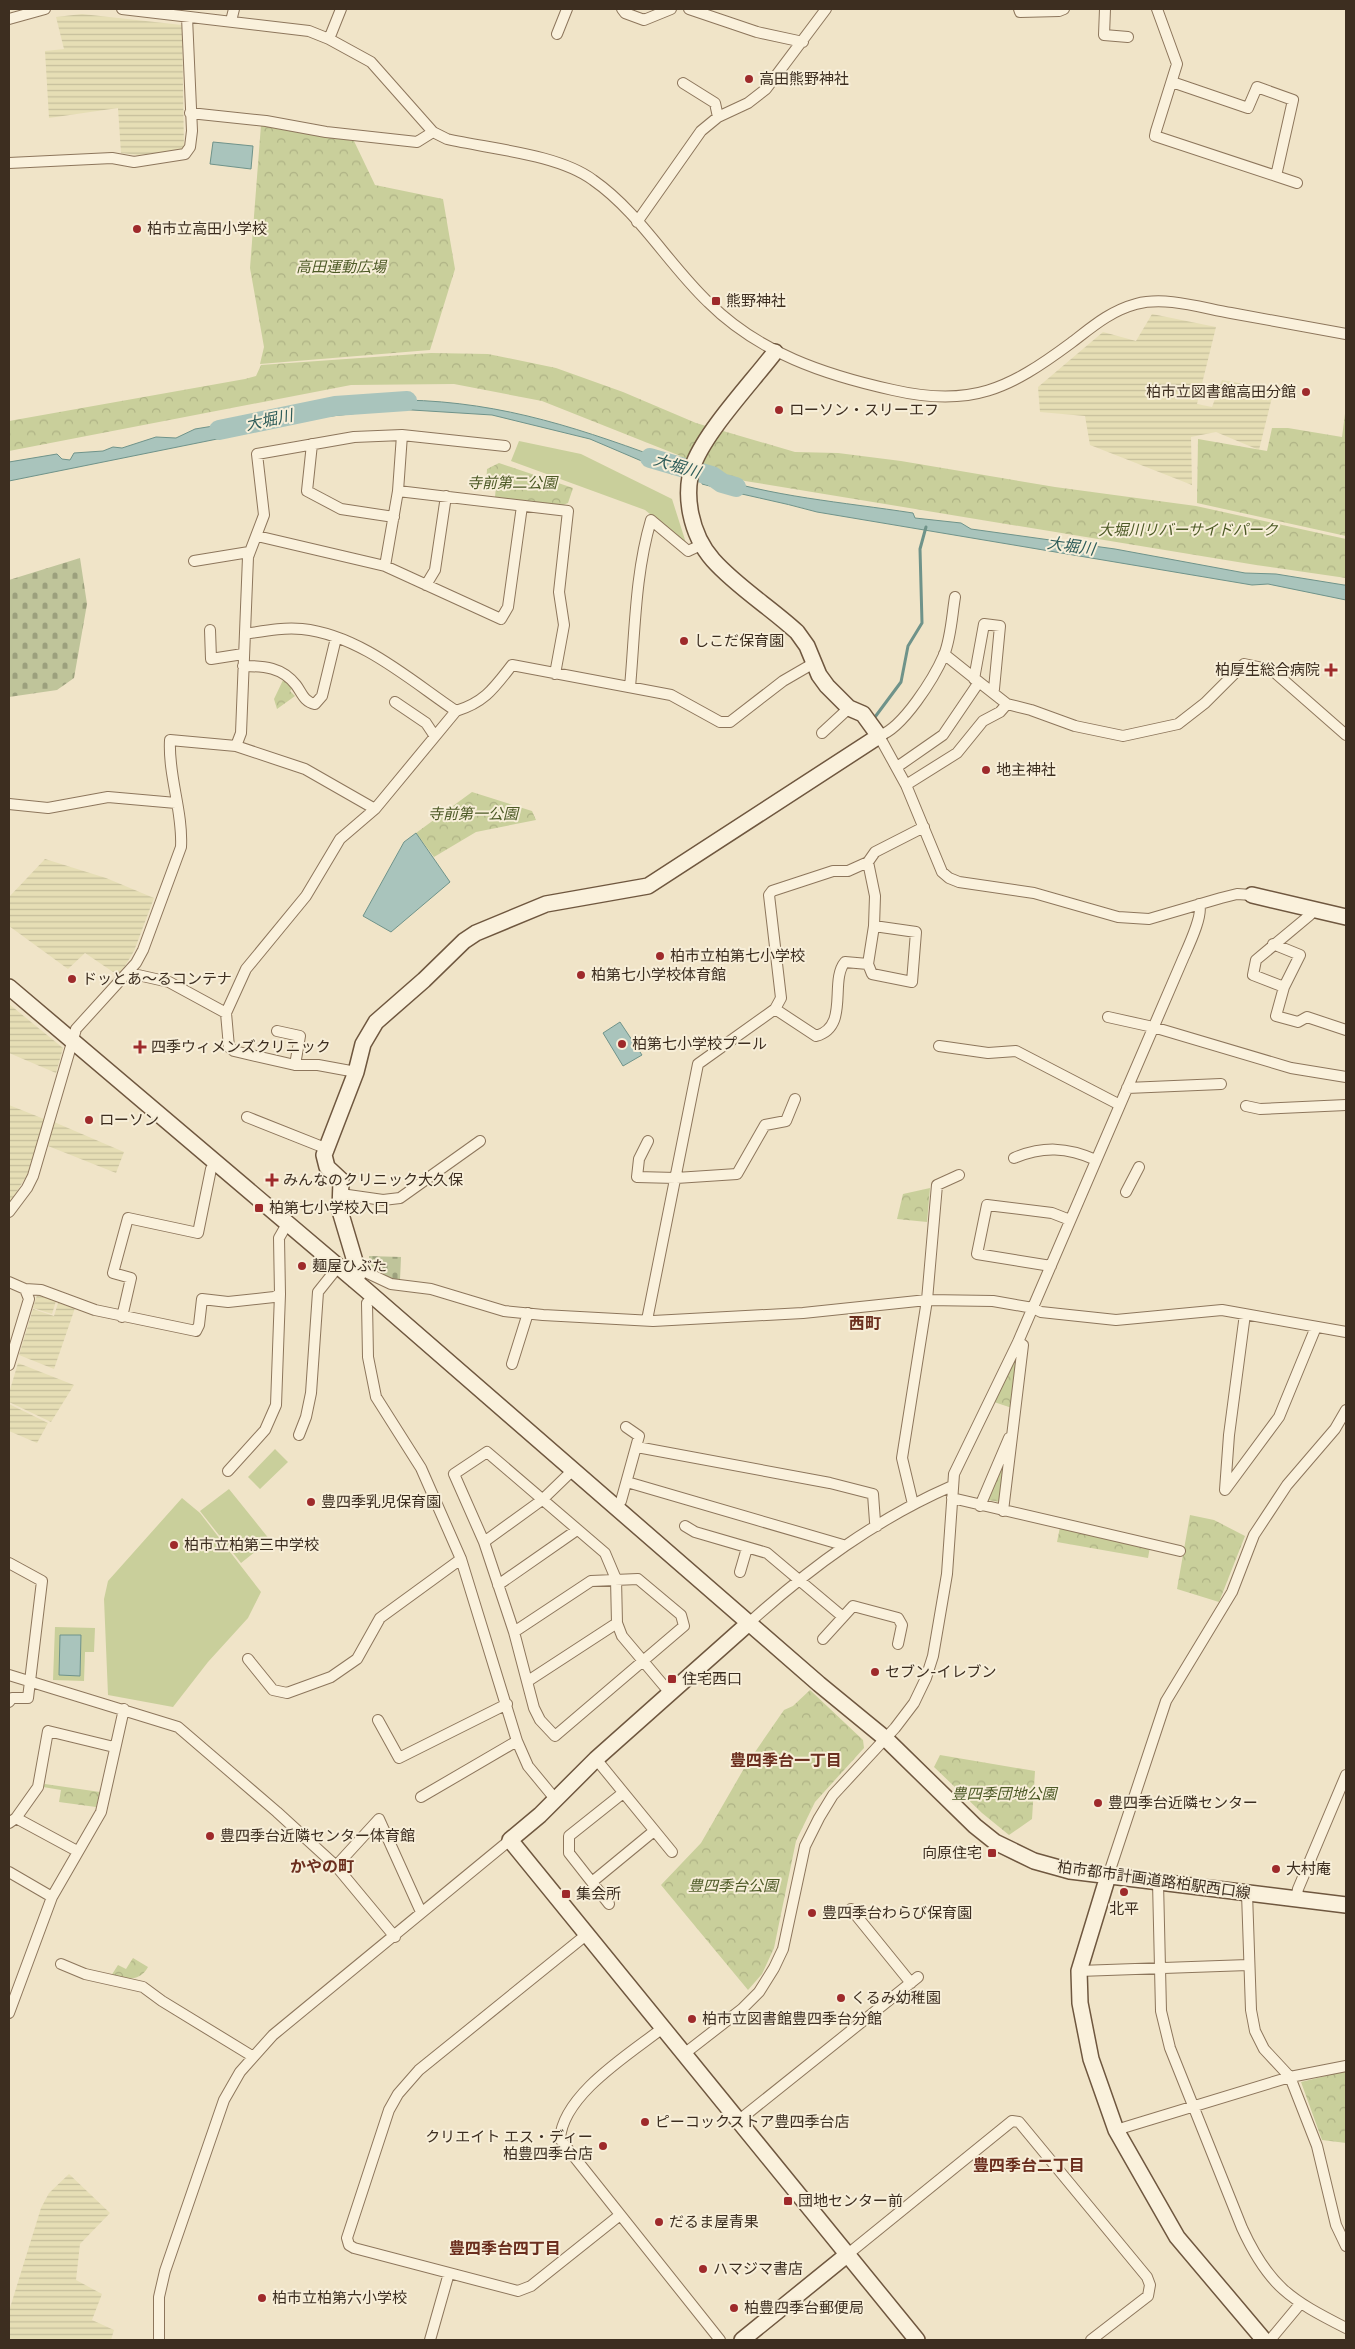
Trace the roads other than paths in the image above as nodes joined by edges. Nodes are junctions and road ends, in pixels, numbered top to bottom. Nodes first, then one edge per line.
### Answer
1 (45, 9) edge
2 (122, 9) edge
3 (234, 9) edge
4 (341, 9) edge
5 (567, 9) edge
6 (622, 9) edge
7 (671, 9) edge
8 (689, 9) edge
9 (826, 9) edge
10 (1019, 9) edge
11 (1064, 9) edge
12 (1105, 9) edge
13 (1158, 9) edge
14 (187, 17) junction
15 (9, 19) edge
16 (231, 21) junction
17 (557, 34) dead end
18 (1128, 37) dead end
19 (329, 38) junction
20 (803, 42) junction
21 (683, 82) dead end
22 (1172, 82) junction
23 (190, 113) junction
24 (718, 117) junction
25 (433, 132) junction
26 (9, 163) edge
27 (1276, 176) junction
28 (1297, 183) dead end
29 (637, 222) junction
30 (1346, 334) edge
31 (775, 352) junction
32 (402, 436) junction
33 (312, 444) junction
34 (505, 446) dead end
35 (398, 491) junction
36 (446, 496) junction
37 (522, 506) junction
38 (394, 517) junction
39 (258, 536) junction
40 (701, 546) junction
41 (249, 552) junction
42 (194, 561) dead end
43 (385, 566) junction
44 (426, 585) junction
45 (955, 597) dead end
46 (210, 630) dead end
47 (245, 634) junction
48 (336, 638) junction
49 (243, 654) junction
50 (944, 654) junction
51 (814, 663) junction
52 (243, 666) junction
53 (555, 674) junction
54 (977, 680) junction
55 (630, 687) junction
56 (992, 692) junction
57 (396, 702) dead end
58 (1007, 704) junction
59 (849, 708) junction
60 (456, 711) junction
61 (822, 733) dead end
62 (434, 735) junction
63 (1346, 735) edge
64 (879, 736) junction
65 (236, 746) junction
66 (897, 768) junction
67 (906, 785) junction
68 (176, 803) junction
69 (9, 804) edge
70 (375, 809) junction
71 (924, 827) junction
72 (868, 862) junction
73 (1252, 895) joint
74 (1199, 904) junction
75 (1311, 909) junction
76 (1346, 917) edge
77 (874, 926) junction
78 (1273, 944) junction
79 (868, 964) junction
80 (129, 973) junction
81 (9, 987) edge
82 (1284, 987) junction
83 (775, 1010) junction
84 (226, 1013) junction
85 (1108, 1017) dead end
86 (1152, 1027) junction
87 (1346, 1030) edge
88 (277, 1031) dead end
89 (72, 1039) junction
90 (939, 1046) dead end
91 (296, 1065) junction
92 (356, 1072) junction
93 (1346, 1077) edge
94 (1221, 1084) dead end
95 (1127, 1088) junction
96 (795, 1100) dead end
97 (1120, 1105) junction
98 (1346, 1105) edge
99 (1246, 1106) dead end
100 (247, 1116) dead end
101 (480, 1141) dead end
102 (648, 1141) dead end
103 (324, 1148) junction
104 (1014, 1158) dead end
105 (1096, 1160) junction
106 (216, 1162) junction
107 (1139, 1168) dead end
108 (959, 1175) dead end
109 (676, 1178) junction
110 (1126, 1192) dead end
111 (341, 1194) junction
112 (9, 1212) edge
113 (1070, 1220) junction
114 (287, 1224) junction
115 (1051, 1266) junction
116 (338, 1267) junction
117 (355, 1274) junction
118 (9, 1282) edge
119 (25, 1289) junction
120 (280, 1294) junction
121 (374, 1297) junction
122 (927, 1300) junction
123 (1033, 1308) junction
124 (528, 1314) junction
125 (1245, 1314) junction
126 (122, 1317) junction
127 (647, 1320) junction
128 (1316, 1327) junction
129 (1346, 1332) edge
130 (1018, 1342) junction
131 (512, 1364) dead end
132 (9, 1365) edge
133 (1346, 1410) edge
134 (626, 1426) dead end
135 (1013, 1428) junction
136 (299, 1436) dead end
137 (637, 1447) junction
138 (574, 1469) junction
139 (228, 1471) dead end
140 (627, 1482) junction
141 (952, 1486) junction
142 (952, 1498) junction
143 (542, 1500) junction
144 (913, 1504) junction
145 (616, 1506) junction
146 (980, 1506) junction
147 (1003, 1511) junction
148 (685, 1526) dead end
149 (877, 1526) junction
150 (577, 1530) junction
151 (484, 1542) junction
152 (844, 1546) junction
153 (747, 1548) junction
154 (1180, 1551) dead end
155 (461, 1558) junction
156 (9, 1563) edge
157 (740, 1572) dead end
158 (616, 1579) junction
159 (798, 1579) junction
160 (498, 1585) junction
161 (843, 1617) junction
162 (750, 1622) junction
163 (617, 1623) junction
164 (514, 1632) junction
165 (823, 1639) dead end
166 (898, 1644) dead end
167 (248, 1659) dead end
168 (642, 1660) junction
169 (9, 1674) edge
170 (528, 1681) junction
171 (31, 1683) junction
172 (670, 1693) junction
173 (9, 1702) edge
174 (507, 1704) junction
175 (124, 1709) junction
176 (378, 1720) dead end
177 (886, 1739) junction
178 (517, 1741) junction
179 (114, 1747) junction
180 (596, 1759) junction
181 (1346, 1775) edge
182 (623, 1793) junction
183 (421, 1797) dead end
184 (556, 1800) junction
185 (12, 1820) edge
186 (654, 1831) junction
187 (510, 1840) junction
188 (77, 1851) junction
189 (672, 1852) dead end
190 (336, 1866) junction
191 (9, 1872) edge
192 (1108, 1876) junction
193 (592, 1882) junction
194 (1158, 1882) junction
195 (1247, 1893) junction
196 (52, 1897) junction
197 (1296, 1899) junction
198 (609, 1904) dead end
199 (1346, 1905) edge
200 (851, 1910) dead end
201 (421, 1912) junction
202 (586, 1934) junction
203 (395, 1937) junction
204 (60, 1964) dead end
205 (1248, 1965) junction
206 (1161, 1969) junction
207 (1079, 1971) junction
208 (9, 2013) edge
209 (664, 2027) junction
210 (684, 2054) junction
211 (252, 2056) junction
212 (1346, 2066) edge
213 (1290, 2077) junction
214 (1194, 2107) junction
215 (738, 2121) junction
216 (1116, 2130) junction
217 (620, 2216) junction
218 (1346, 2246) edge
219 (848, 2254) junction
220 (449, 2273) junction
221 (1300, 2304) junction
222 (1346, 2328) edge
223 (159, 2340) edge
224 (430, 2340) edge
225 (720, 2340) edge
226 (742, 2340) edge
227 (917, 2340) edge
228 (1091, 2340) edge
229 (1264, 2340) edge
230 (1270, 2340) edge

1 - 15 street
2 - 14 street
3 - 16 street
4 - 19 street
5 - 17 street
6 - 7 street
8 - 20 street
9 - 20 street
10 - 11 street
12 - 18 street
13 - 22 street
14 - 16 street
14 - 23 street
16 - 19 street
19 - 25 street
20 - 24 street
21 - 24 street
22 - 27 street
22 - 27 street
23 - 25 street
23 - 26 street
24 - 29 street
25 - 29 street
27 - 28 street
29 - 31 street
30 - 31 street
31 - 40 street
32 - 33 street
32 - 34 street
32 - 35 street
33 - 38 street
33 - 39 street
35 - 36 street
35 - 38 street
36 - 37 street
36 - 44 street
37 - 44 street
37 - 53 street
38 - 43 street
39 - 41 street
39 - 43 street
40 - 51 street
40 - 55 street
41 - 42 street
41 - 47 street
43 - 44 street
45 - 50 street
46 - 49 street
47 - 48 street
47 - 49 street
48 - 52 street
48 - 60 street
49 - 52 street
50 - 54 street
50 - 64 street
51 - 55 street
51 - 59 street
52 - 65 street
53 - 55 street
53 - 60 street
54 - 56 street
54 - 56 street
54 - 66 street
56 - 58 street
57 - 62 street
58 - 63 street
58 - 67 street
59 - 61 street
59 - 64 street
60 - 62 street
62 - 70 street
64 - 66 street
64 - 92 street
65 - 68 street
65 - 70 street
66 - 67 street
67 - 71 street
68 - 69 street
68 - 80 street
70 - 84 street
71 - 72 street
71 - 74 street
72 - 77 street
72 - 83 street
73 - 74 street
73 - 75 street
74 - 86 street
75 - 76 street
75 - 78 street
77 - 79 street
77 - 79 street
78 - 82 street
78 - 82 street
79 - 83 street
80 - 84 street
80 - 89 street
81 - 89 street, 柏市都市計画道路柏駅西口線
82 - 87 street
83 - 109 street
84 - 91 street
85 - 86 street
86 - 93 street
86 - 95 street
88 - 91 street
89 - 106 street, 柏市都市計画道路柏駅西口線
89 - 112 street
90 - 97 street
91 - 92 street
92 - 103 street
94 - 95 street
95 - 97 street
96 - 109 street
97 - 105 street
98 - 99 street
100 - 103 street
101 - 111 street
102 - 109 street
103 - 111 street
104 - 105 street
105 - 113 street
106 - 114 street, 柏市都市計画道路柏駅西口線
106 - 126 street
107 - 110 street
108 - 122 street
109 - 127 street
111 - 117 street
113 - 115 street
113 - 115 street
114 - 116 street, 柏市都市計画道路柏駅西口線
114 - 120 street
115 - 123 street
116 - 117 street, 柏市都市計画道路柏駅西口線
116 - 136 street
117 - 121 street, 柏市都市計画道路柏駅西口線
117 - 124 street
118 - 119 street
119 - 126 street
119 - 132 street
120 - 126 street
120 - 139 street
121 - 138 street, 柏市都市計画道路柏駅西口線
121 - 155 street
122 - 123 street
122 - 127 street
122 - 144 street
123 - 125 street
123 - 130 street
124 - 127 street
124 - 131 street
125 - 128 street
125 - 128 street
128 - 129 street
130 - 135 street
130 - 141 street
133 - 192 street
134 - 137 street
135 - 146 street
135 - 147 street
137 - 140 street
137 - 149 street
138 - 143 street
138 - 145 street, 柏市都市計画道路柏駅西口線
140 - 145 street
140 - 152 street
141 - 142 street
141 - 144 street
142 - 146 street
142 - 177 street
143 - 150 street
143 - 151 street
143 - 151 street
144 - 149 street
145 - 162 street, 柏市都市計画道路柏駅西口線
146 - 147 street
147 - 154 street
148 - 153 street
149 - 152 street
150 - 158 street
150 - 160 street
151 - 160 street
152 - 159 street
153 - 157 street
153 - 159 street
155 - 167 street
155 - 174 street
156 - 171 street
158 - 163 street
158 - 164 street
158 - 168 street
159 - 161 street
159 - 162 street
160 - 164 street
161 - 165 street
161 - 166 street
162 - 172 street
162 - 177 street, 柏市都市計画道路柏駅西口線
163 - 168 street
163 - 170 street
164 - 170 street
168 - 170 street
168 - 172 street
169 - 171 street
171 - 173 street
171 - 175 street
172 - 180 street
174 - 176 street
174 - 178 street
175 - 179 street
175 - 190 street
177 - 192 street, 柏市都市計画道路柏駅西口線
177 - 210 street
178 - 183 street
178 - 184 street
179 - 185 street
179 - 188 street
180 - 182 street
180 - 184 street
181 - 197 street
182 - 186 street
182 - 193 street
184 - 187 street
185 - 188 street
186 - 189 street
186 - 193 street
187 - 201 street
187 - 202 street
188 - 196 street
190 - 201 street
190 - 203 street
191 - 196 street
192 - 194 street, 柏市都市計画道路柏駅西口線
192 - 207 street
193 - 198 street
194 - 195 street, 柏市都市計画道路柏駅西口線
194 - 206 street
195 - 197 street, 柏市都市計画道路柏駅西口線
195 - 205 street
196 - 208 street
197 - 199 street, 柏市都市計画道路柏駅西口線
200 - 215 street
201 - 203 street
202 - 209 street
202 - 220 street
203 - 211 street
204 - 211 street
205 - 206 street
205 - 213 street
206 - 207 street
206 - 214 street
207 - 216 street
209 - 210 street
209 - 217 street
210 - 215 street
211 - 223 street
212 - 213 street
213 - 214 street
213 - 218 street
214 - 216 street
214 - 221 street
215 - 219 street
216 - 229 street
217 - 220 street
217 - 225 street
219 - 226 street
219 - 227 street
219 - 228 street
220 - 224 street
221 - 222 street
221 - 230 street

